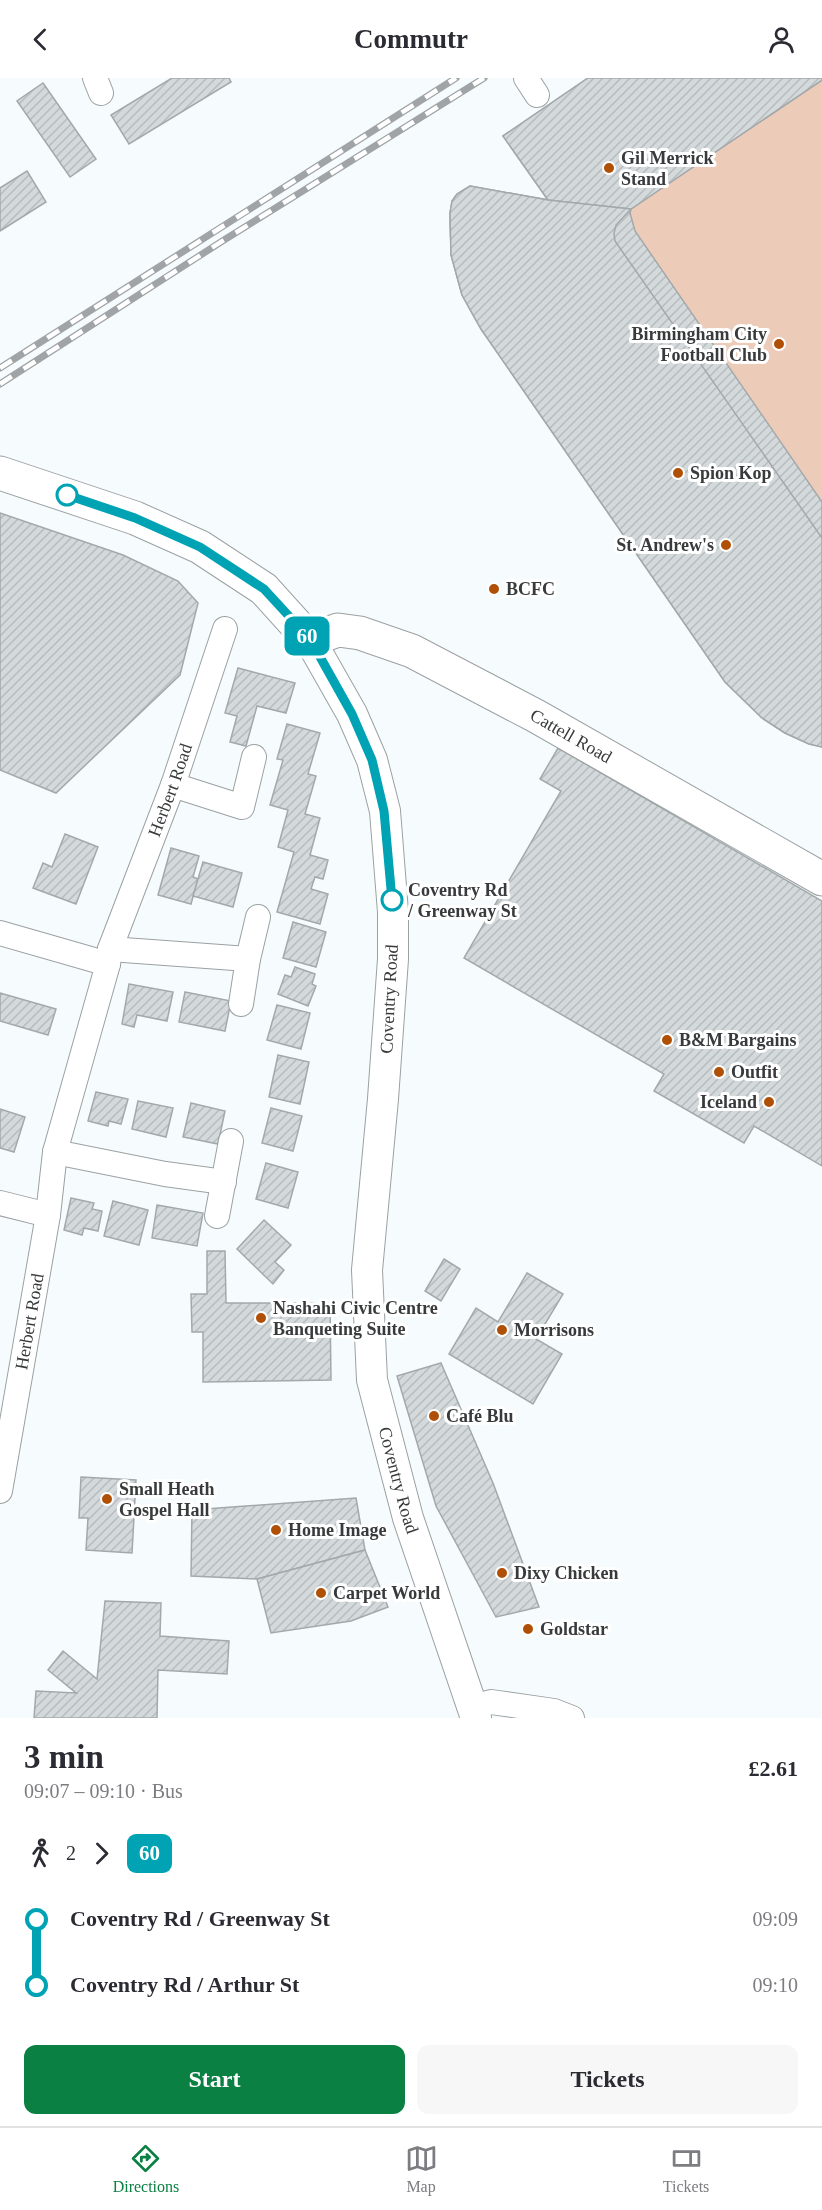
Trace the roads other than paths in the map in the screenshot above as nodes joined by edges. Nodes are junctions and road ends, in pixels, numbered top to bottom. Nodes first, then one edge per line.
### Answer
1 (0, 473) edge
2 (225, 629) dead end
3 (310, 639) junction
4 (254, 757) dead end
5 (173, 785) junction
6 (822, 879) edge
7 (258, 917) dead end
8 (0, 933) edge
9 (109, 957) junction
10 (248, 959) junction
11 (241, 1004) dead end
12 (231, 1141) dead end
13 (56, 1152) junction
14 (224, 1182) junction
15 (0, 1203) edge
16 (48, 1215) junction
17 (218, 1216) dead end
18 (0, 1491) edge
19 (475, 1712) edge
20 (572, 1718) edge

1 - 3 main road, Coventry Road
2 - 5 street, Herbert Road
3 - 6 main road, Cattell Road
3 - 19 street, Coventry Road
4 - 5 street
5 - 9 street, Herbert Road
7 - 10 street
8 - 9 street
9 - 10 street
9 - 13 street, Herbert Road
10 - 11 street
12 - 14 street
13 - 14 street
13 - 16 street, Herbert Road
14 - 17 street
15 - 16 street
16 - 18 street, Herbert Road
19 - 20 street

